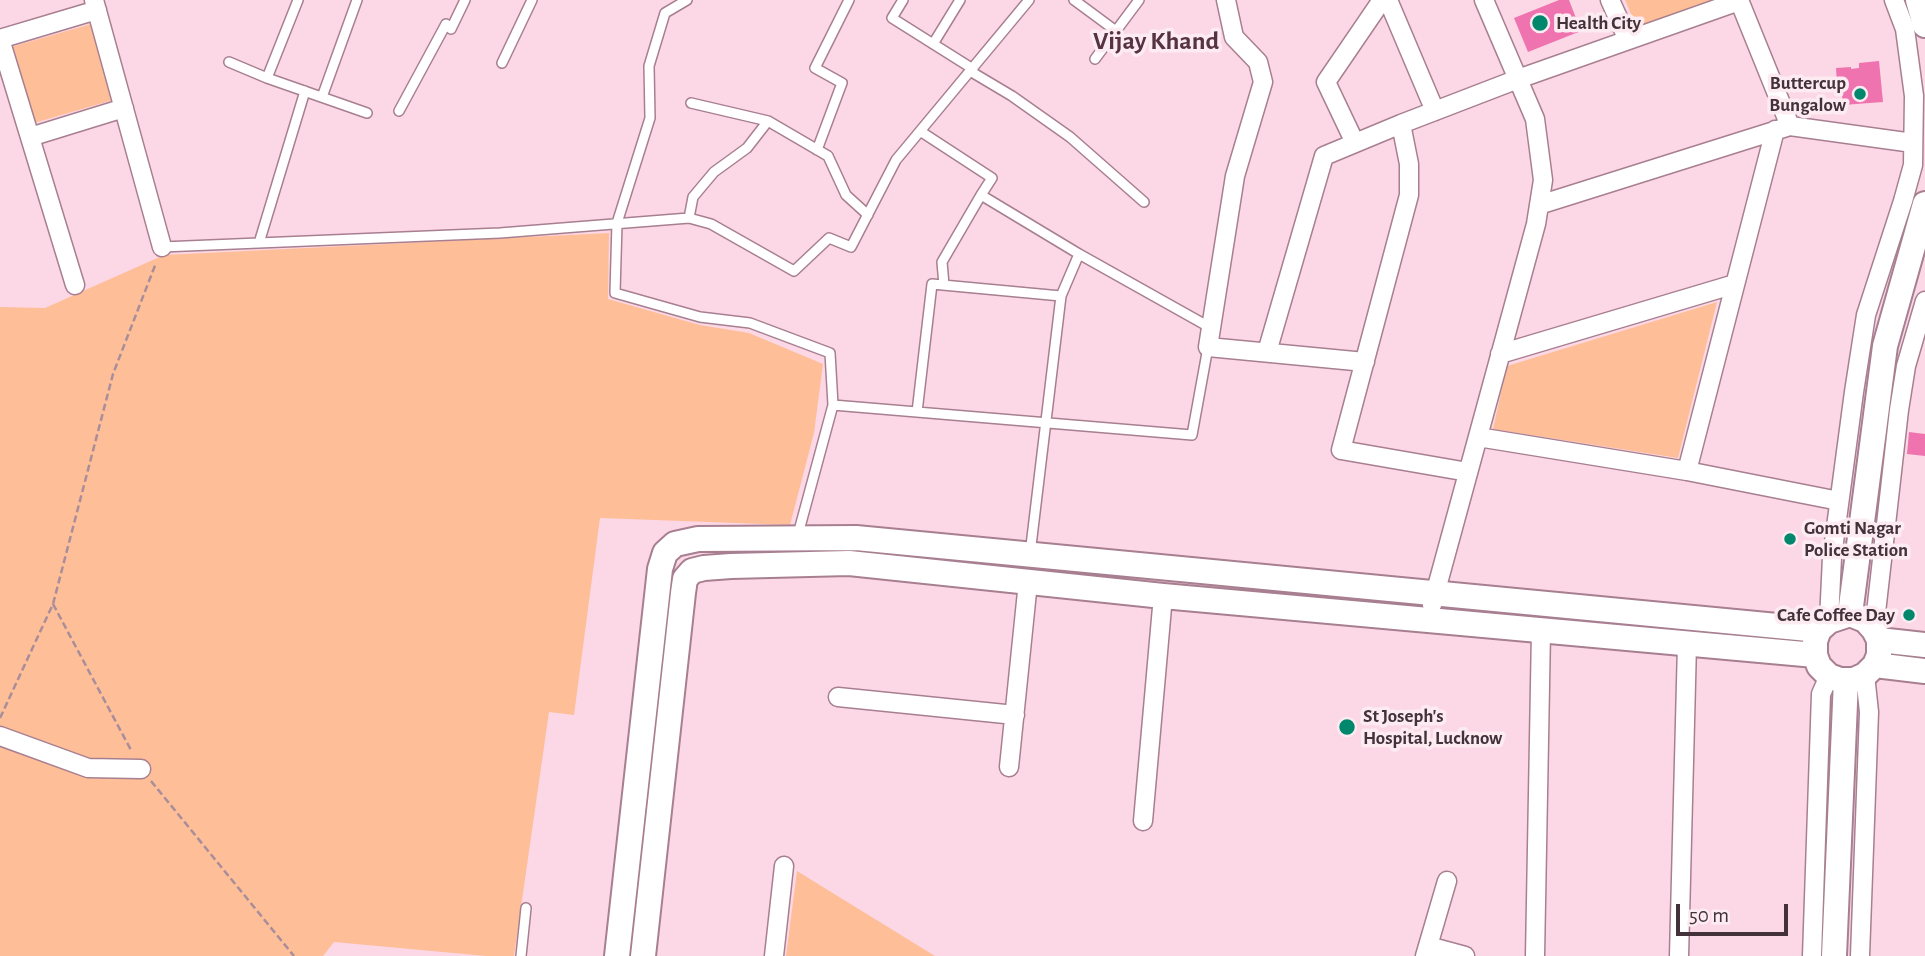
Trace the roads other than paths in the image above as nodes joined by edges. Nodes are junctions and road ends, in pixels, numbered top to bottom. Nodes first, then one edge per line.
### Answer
1 (298, 0) edge
2 (358, 0) edge
3 (465, 0) edge
4 (532, 0) edge
5 (687, 0) edge
6 (849, 0) edge
7 (960, 0) edge
8 (1028, 0) edge
9 (1074, 0) edge
10 (1139, 0) edge
11 (1226, 0) edge
12 (1382, 0) edge
13 (1388, 0) edge
14 (1483, 0) edge
15 (1610, 0) edge
16 (1739, 0) edge
17 (1894, 0) edge
18 (1918, 0) edge
19 (900, 1) edge
20 (673, 4) edge
21 (96, 5) edge
22 (1925, 24) edge
23 (1116, 31) junction
24 (1628, 40) junction
25 (933, 44) junction
26 (1095, 59) dead end
27 (229, 62) dead end
28 (502, 62) dead end
29 (971, 70) junction
30 (267, 78) junction
31 (1518, 79) junction
32 (305, 91) junction
33 (322, 97) junction
34 (691, 103) dead end
35 (124, 108) junction
36 (399, 111) dead end
37 (1435, 111) junction
38 (368, 113) dead end
39 (768, 121) junction
40 (1919, 123) edge
41 (1401, 124) junction
42 (1782, 128) junction
43 (920, 131) junction
44 (30, 136) junction
45 (1355, 143) junction
46 (1913, 143) junction
47 (817, 150) junction
48 (982, 195) junction
49 (1144, 202) dead end
50 (1925, 204) edge
51 (1539, 205) junction
52 (868, 215) junction
53 (689, 218) junction
54 (617, 223) junction
55 (259, 243) junction
56 (162, 247) joint
57 (1079, 254) junction
58 (1735, 284) junction
59 (75, 285) dead end
60 (944, 285) junction
61 (1061, 296) junction
62 (1925, 301) edge
63 (1211, 328) junction
64 (1208, 346) junction
65 (1267, 352) junction
66 (1500, 354) junction
67 (1365, 362) junction
68 (834, 405) junction
69 (917, 412) junction
70 (1046, 422) junction
71 (1478, 437) junction
72 (1687, 471) junction
73 (1468, 472) junction
74 (1839, 501) junction
75 (797, 538) junction
76 (1030, 555) junction
77 (792, 564) junction
78 (1028, 582) junction
79 (1435, 594) junction
80 (1163, 596) junction
81 (1429, 620) junction
82 (1833, 622) junction
83 (1541, 631) junction
84 (1876, 635) junction
85 (1687, 644) junction
86 (1925, 645) edge
87 (1815, 655) junction
88 (1925, 671) edge
89 (1854, 674) junction
90 (838, 697) dead end
91 (1015, 715) junction
92 (0, 736) edge
93 (1009, 766) dead end
94 (141, 769) road end
95 (1143, 821) dead end
96 (784, 866) dead end
97 (1447, 881) dead end
98 (526, 908) dead end
99 (1427, 951) edge
100 (521, 956) edge
101 (617, 956) edge
102 (643, 956) edge
103 (774, 956) edge
104 (1465, 956) edge
105 (1535, 956) edge
106 (1679, 956) edge
107 (1812, 956) edge
108 (1833, 956) edge
109 (1860, 956) edge

1 - 30 lane
2 - 33 lane
3 - 36 lane
4 - 28 lane
5 - 20 lane
6 - 47 lane
7 - 25 lane
8 - 29 lane
9 - 23 lane
10 - 23 lane
11 - 63 street
12 - 45 street
13 - 37 street
14 - 31 street
15 - 24 street
16 - 24 street
16 - 42 street
17 - 40 street
18 - 22 street
19 - 25 lane
20 - 54 lane
21 - 35 street
21 - 44 street
23 - 26 lane
24 - 31 street
25 - 29 lane
27 - 30 lane
29 - 43 lane
29 - 49 lane
30 - 32 lane
31 - 37 street
31 - 51 street
32 - 33 lane
32 - 55 lane
33 - 38 lane
34 - 39 lane
35 - 44 street
35 - 56 street
37 - 41 street
39 - 47 lane
39 - 53 lane
40 - 46 street
41 - 45 street
41 - 67 street
42 - 46 street
42 - 51 street
42 - 58 street
43 - 48 lane
43 - 52 lane
44 - 59 street
45 - 65 street
46 - 74 street
47 - 52 lane
48 - 57 lane
48 - 60 lane
50 - 82 street
51 - 66 street
52 - 53 lane
53 - 54 lane
54 - 55 lane
54 - 68 lane
55 - 56 lane
57 - 61 lane
57 - 63 lane
58 - 66 street
58 - 72 street
60 - 61 lane
60 - 69 lane
61 - 70 lane
62 - 84 street
63 - 64 street
64 - 65 street
64 - 70 lane
65 - 67 street
66 - 71 street
67 - 73 street
68 - 69 lane
68 - 75 lane
69 - 70 lane
70 - 76 lane
71 - 72 street
71 - 73 street
72 - 74 street
73 - 79 street
74 - 82 street
75 - 76 street
75 - 77 lane
75 - 101 street
76 - 79 street
77 - 78 street
77 - 102 street
78 - 80 street
78 - 91 street
79 - 81 street
79 - 82 street
80 - 81 street
80 - 95 street
81 - 83 street
82 - 84 street
82 - 87 street
83 - 85 street
83 - 105 street
84 - 86 street
84 - 89 street
85 - 87 street
85 - 106 street
87 - 89 street
88 - 89 street
89 - 107 street
89 - 108 street
89 - 109 street
90 - 91 street
91 - 93 street
92 - 94 street
96 - 103 street
97 - 99 street
98 - 100 lane
99 - 104 street

